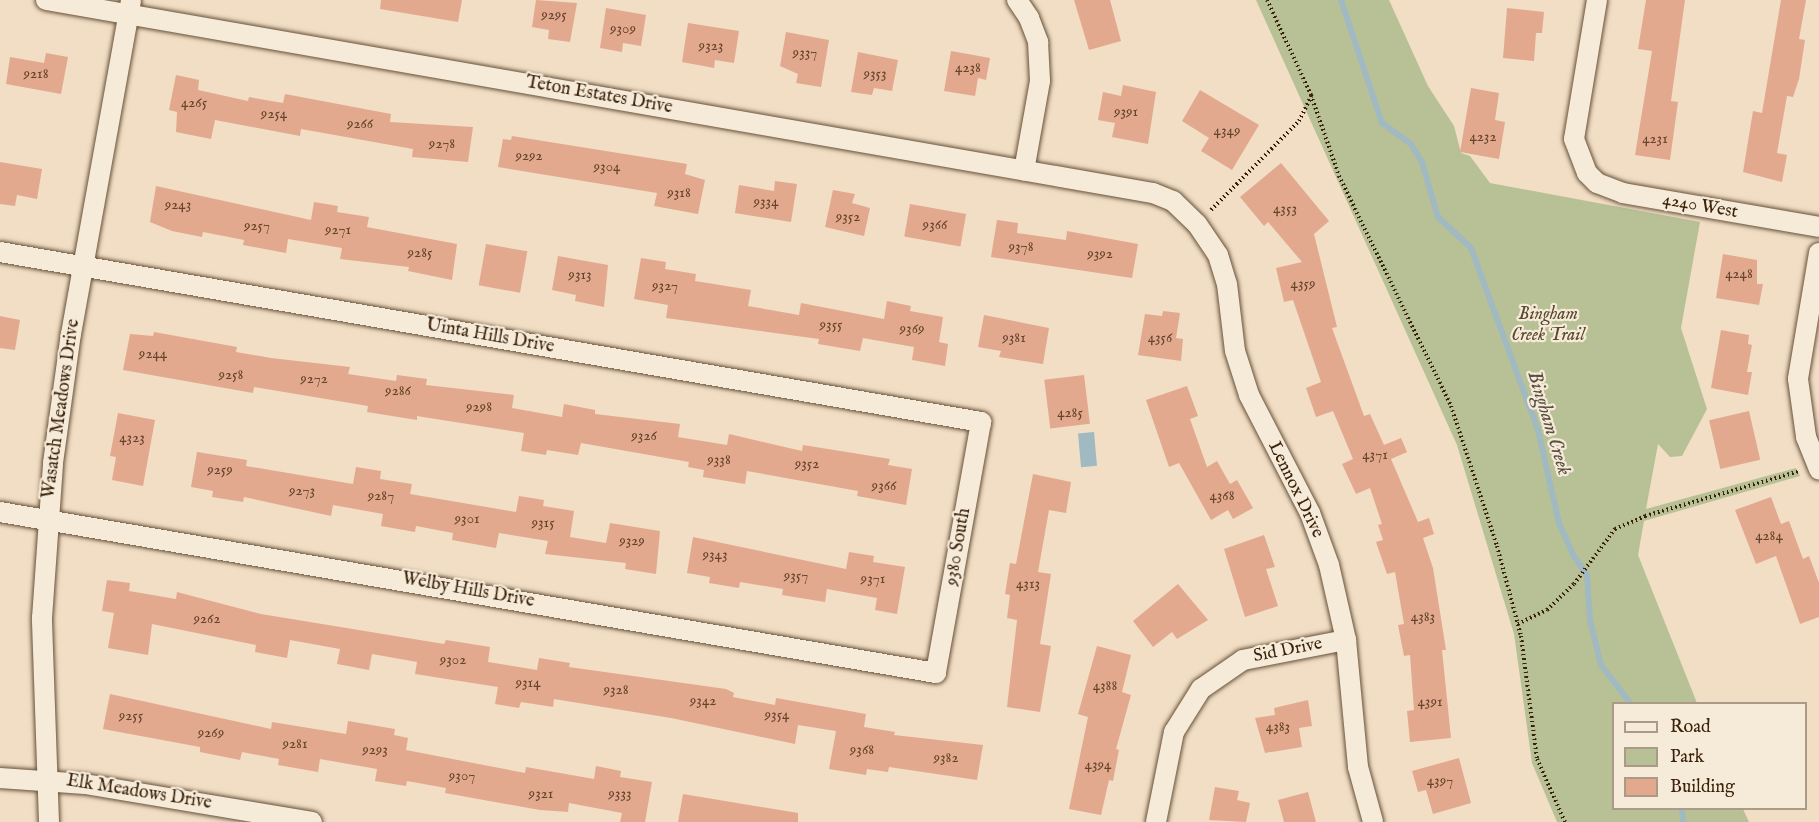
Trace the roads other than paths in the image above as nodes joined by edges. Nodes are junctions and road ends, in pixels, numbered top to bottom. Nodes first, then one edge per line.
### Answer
1 (46, 0) edge
2 (1017, 0) edge
3 (1597, 0) edge
4 (129, 7) edge
5 (1024, 171) junction
6 (1153, 193) joint
7 (1819, 227) edge
8 (0, 252) edge
9 (1819, 253) edge
10 (84, 267) junction
11 (981, 422) joint
12 (1812, 470) edge
13 (0, 512) edge
14 (48, 518) junction
15 (1346, 640) junction
16 (936, 673) joint
17 (0, 778) edge
18 (46, 779) junction
19 (49, 822) edge
20 (312, 822) edge
21 (1156, 822) edge
22 (1373, 822) edge

1 - 4 street, Teton Estates Drive
2 - 5 street
3 - 7 street, 4240 West
4 - 5 street, Teton Estates Drive
4 - 10 street, Wasatch Meadows Drive
5 - 6 street, Teton Estates Drive
6 - 15 street, Lennox Drive
8 - 10 street, Uinta Hills Drive
9 - 12 street
10 - 11 street, Uinta Hills Drive
10 - 14 street, Wasatch Meadows Drive
11 - 16 street, 9380 South
13 - 14 street, Welby Hills Drive
14 - 16 street, Welby Hills Drive
14 - 18 street, Wasatch Meadows Drive
15 - 21 street, Sid Drive
15 - 22 street, Lennox Drive
17 - 18 street, Elk Meadows Drive
18 - 19 street, Wasatch Meadows Drive
18 - 20 street, Elk Meadows Drive

